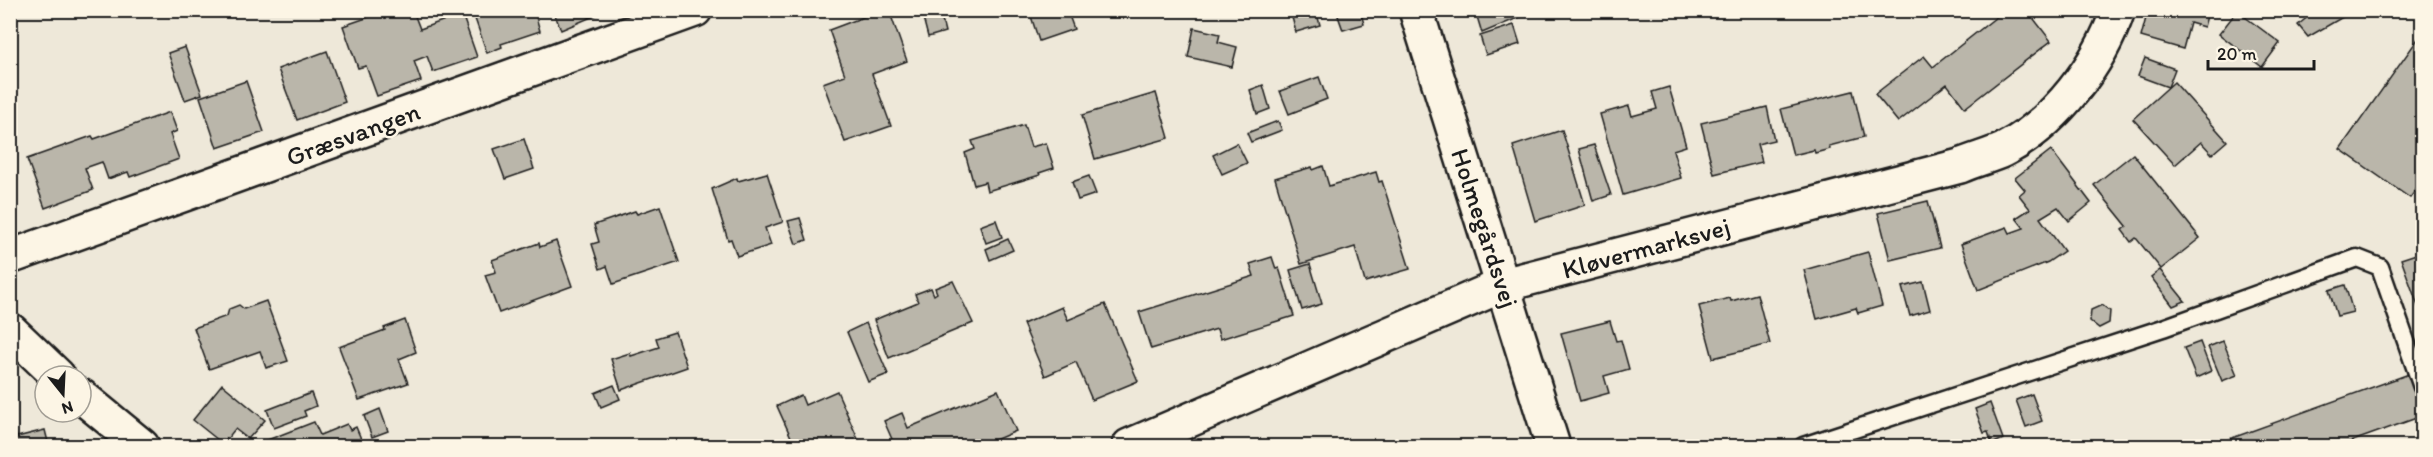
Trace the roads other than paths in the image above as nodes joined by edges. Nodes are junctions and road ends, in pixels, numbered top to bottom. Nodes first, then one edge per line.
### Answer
1 (695, 10) edge
2 (1416, 10) edge
3 (2118, 10) edge
4 (10, 258) edge
5 (1503, 285) junction
6 (10, 330) edge
7 (45, 364) edge
8 (2422, 387) edge
9 (93, 406) edge
10 (142, 447) edge
11 (1129, 447) edge
12 (1553, 447) edge
13 (1803, 447) edge

1 - 4 street, Græsvangen
2 - 5 street, Holmegårdsvej
3 - 5 street, Kløvermarksvej
5 - 11 street, Kløvermarksvej
5 - 12 street, Holmegårdsvej
6 - 7 street
8 - 13 lane
9 - 10 street

